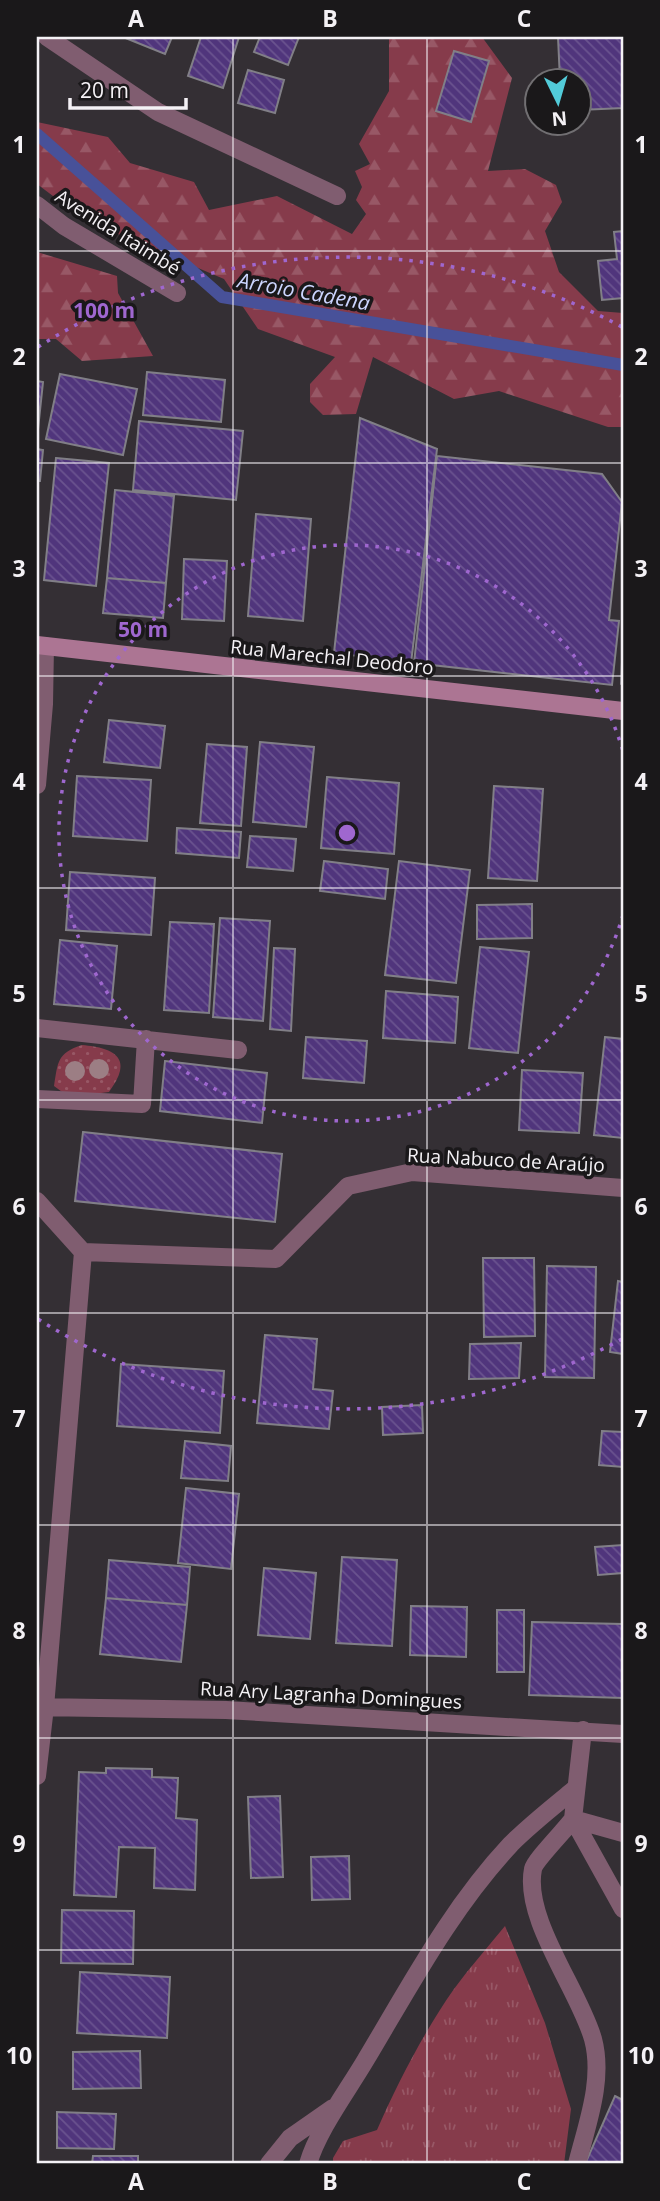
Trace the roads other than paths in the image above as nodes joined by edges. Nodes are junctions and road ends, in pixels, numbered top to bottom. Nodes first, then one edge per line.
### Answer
1 (47, 37) edge
2 (337, 196) dead end
3 (37, 205) edge
4 (177, 293) dead end
5 (41, 645) edge
6 (623, 710) edge
7 (37, 785) edge
8 (37, 1028) edge
9 (146, 1039) junction
10 (238, 1050) dead end
11 (37, 1099) edge
12 (623, 1188) edge
13 (37, 1200) edge
14 (83, 1252) junction
15 (41, 1707) edge
16 (583, 1730) junction
17 (623, 1734) edge
18 (37, 1776) edge
19 (576, 1788) junction
20 (573, 1819) junction
21 (623, 1833) edge
22 (623, 1909) edge
23 (339, 2104) junction
24 (269, 2164) edge
25 (308, 2164) edge
26 (577, 2164) edge

1 - 2 street
3 - 4 street, Avenida Itaimbé
5 - 6 street, Rua Marechal Deodoro
5 - 7 street
8 - 9 street
9 - 10 street
9 - 11 street
12 - 14 street, Rua Nabuco de Araújo
13 - 14 street
14 - 15 street
15 - 16 street, Rua Ary Lagranha Domingues
15 - 18 street
16 - 17 street, Rua Ary Lagranha Domingues
16 - 19 street
19 - 20 street
19 - 23 street
20 - 21 street
20 - 22 street
20 - 26 street
23 - 24 street
23 - 25 street

